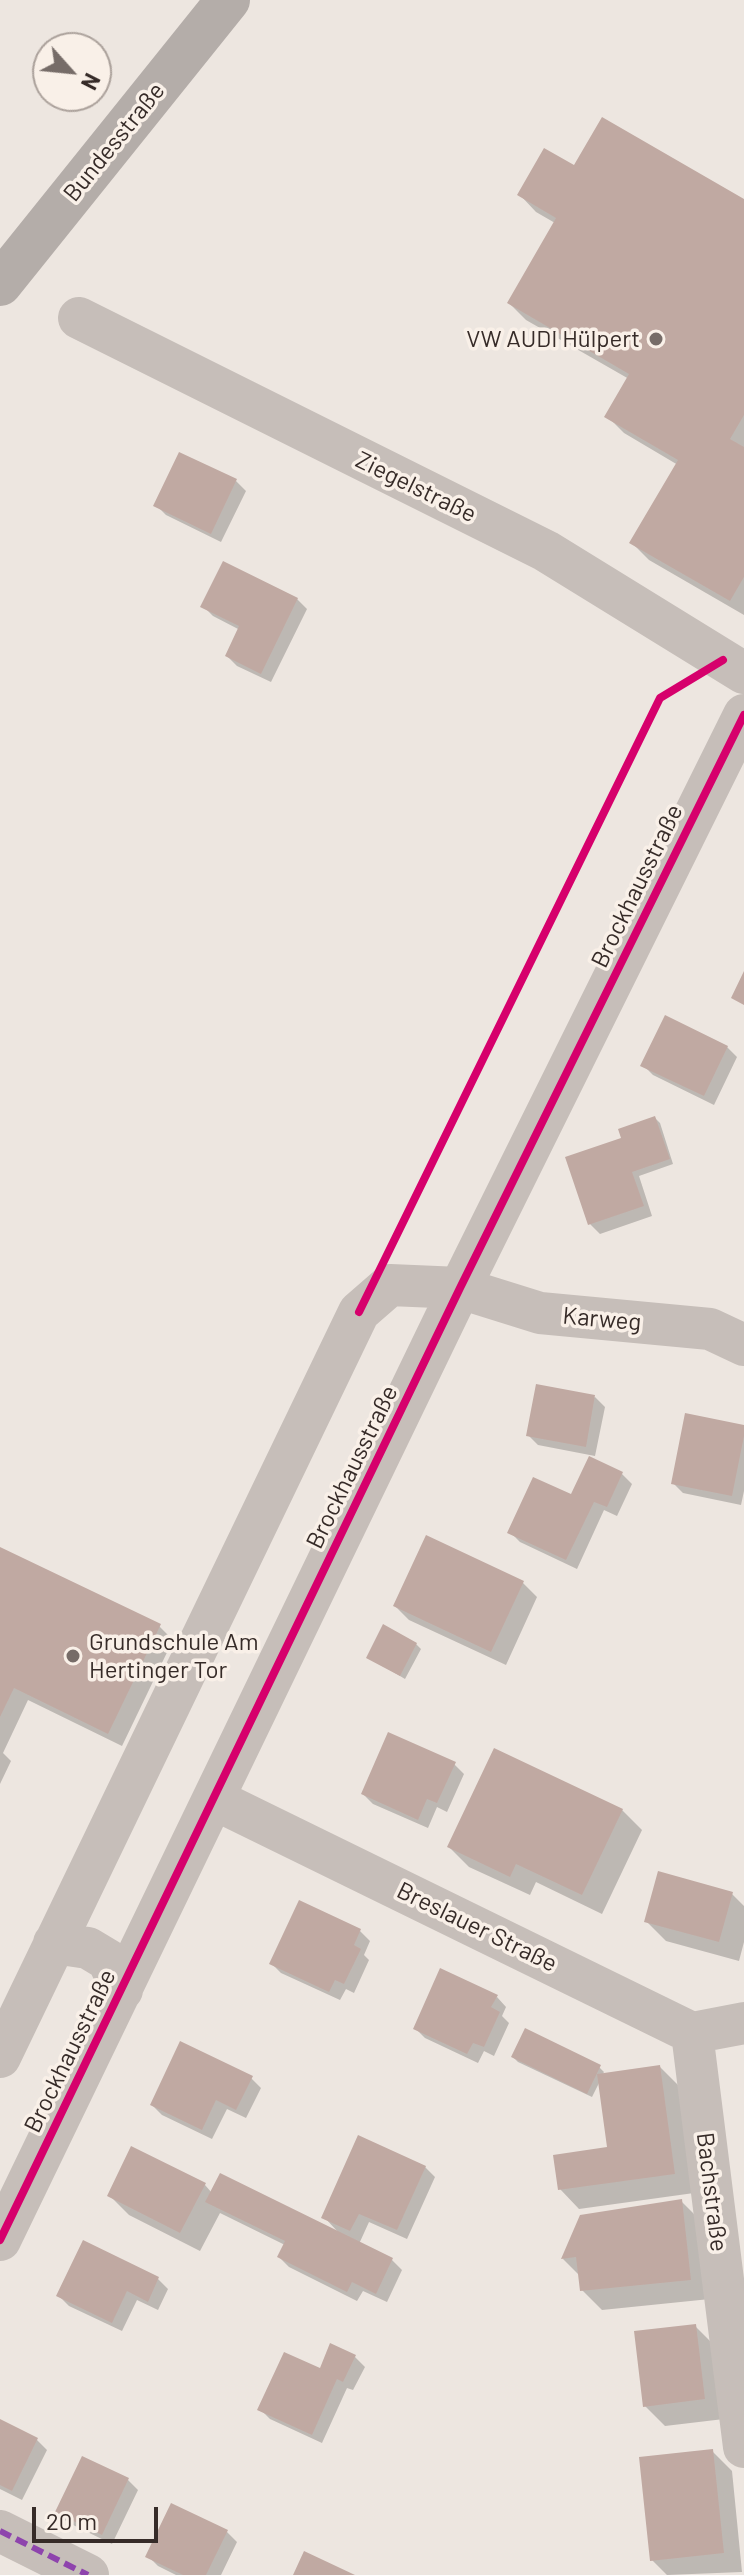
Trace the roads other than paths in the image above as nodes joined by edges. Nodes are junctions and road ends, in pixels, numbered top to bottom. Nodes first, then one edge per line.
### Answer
1 (228, 0) edge
2 (0, 284) edge
3 (79, 318) dead end
4 (744, 673) edge
5 (744, 715) edge
6 (460, 1288) junction
7 (744, 1345) edge
8 (214, 1799) junction
9 (54, 1943) junction
10 (122, 1990) junction
11 (744, 2023) edge
12 (692, 2033) junction
13 (0, 2057) edge
14 (0, 2240) edge
15 (744, 2447) edge
16 (0, 2531) edge
17 (88, 2575) edge

1 - 2 main road, Bundesstraße
3 - 4 street, Ziegelstraße
5 - 6 street, Brockhausstraße
6 - 7 street, Karweg
6 - 8 street, Brockhausstraße
6 - 9 street
8 - 10 street, Brockhausstraße
8 - 12 street, Breslauer Straße
9 - 10 street, Brockhausstraße
9 - 13 street
10 - 14 street, Brockhausstraße
11 - 12 street
12 - 15 street, Bachstraße
16 - 17 street

